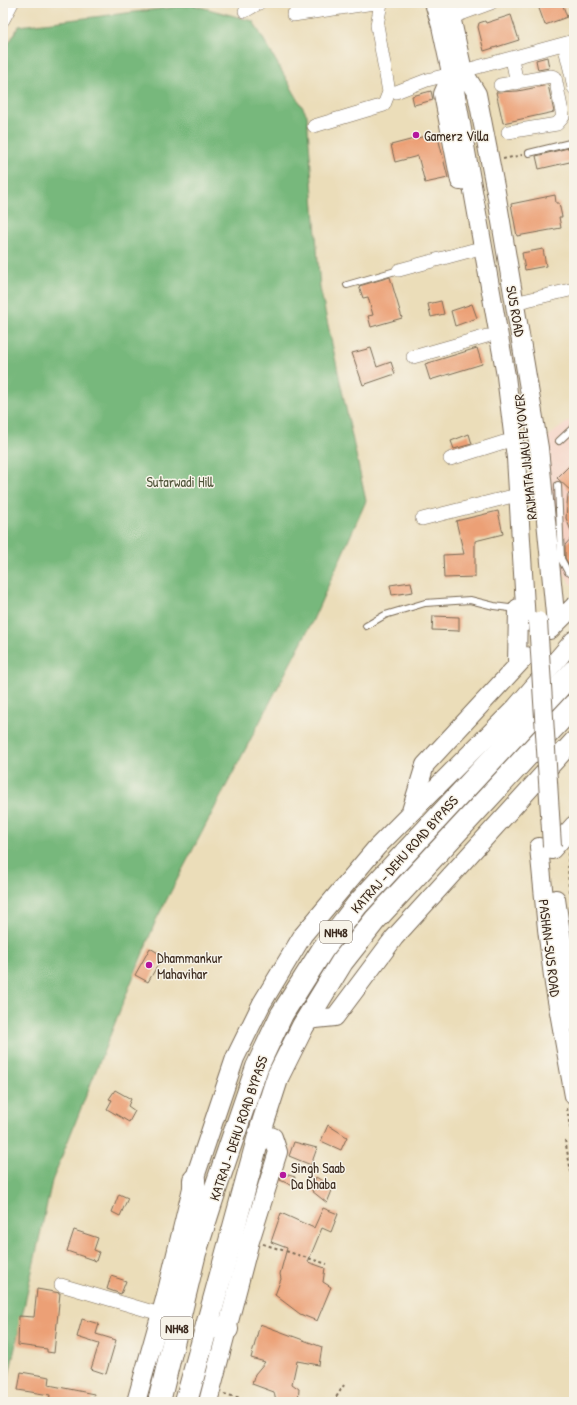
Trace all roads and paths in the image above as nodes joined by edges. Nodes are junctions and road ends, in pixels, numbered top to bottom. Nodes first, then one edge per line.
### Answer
1 (12, 3) edge
2 (259, 3) edge
3 (374, 3) edge
4 (381, 3) edge
5 (434, 3) edge
6 (490, 3) edge
7 (450, 10) edge
8 (245, 11) dead end
9 (293, 15) dead end
10 (3, 20) edge
11 (571, 42) edge
12 (512, 59) junction
13 (458, 73) junction
14 (573, 73) edge
15 (517, 82) junction
16 (500, 85) dead end
17 (574, 88) edge
18 (396, 92) dead end
19 (314, 126) dead end
20 (508, 132) dead end
21 (574, 142) edge
22 (530, 153) joint
23 (496, 161) junction
24 (473, 250) junction
25 (399, 270) joint
26 (347, 285) dead end
27 (574, 289) edge
28 (514, 304) junction
29 (487, 336) junction
30 (413, 357) dead end
31 (574, 427) edge
32 (559, 441) dead end
33 (504, 442) junction
34 (450, 459) dead end
35 (558, 485) dead end
36 (509, 497) junction
37 (422, 519) dead end
38 (574, 575) edge
39 (574, 606) edge
40 (527, 617) junction
41 (556, 624) junction
42 (366, 626) dead end
43 (574, 640) edge
44 (518, 666) junction
45 (574, 671) edge
46 (574, 705) edge
47 (574, 740) edge
48 (410, 814) junction
49 (572, 827) edge
50 (548, 848) junction
51 (574, 854) edge
52 (572, 906) dead end
53 (570, 979) edge
54 (306, 1020) junction
55 (574, 1021) edge
56 (574, 1096) edge
57 (260, 1132) junction
58 (565, 1140) dead end
59 (194, 1180) junction
60 (574, 1188) edge
61 (250, 1240) junction
62 (195, 1253) junction
63 (327, 1264) dead end
64 (61, 1285) dead end
65 (160, 1314) junction
66 (217, 1327) junction
67 (344, 1385) dead end
68 (209, 1396) edge
69 (136, 1402) edge
70 (159, 1402) edge
71 (186, 1402) edge
72 (257, 1402) edge
73 (333, 1402) edge

1 - 10 street
2 - 8 street
3 - 9 street
4 - 19 street
5 - 13 street, SUS ROAD
6 - 7 street
7 - 13 street, SUS ROAD
11 - 12 street
11 - 14 street
12 - 13 street
12 - 15 street
13 - 18 street
13 - 23 street, SUS ROAD
13 - 24 street
13 - 40 street, RAJMATA JIJAU FLYOVER
14 - 17 street
15 - 16 street
15 - 20 street
21 - 22 lane
22 - 23 path
23 - 28 street, SUS ROAD
24 - 25 street
24 - 29 street
25 - 26 lane
27 - 28 street
28 - 41 street, SUS ROAD
29 - 30 street
29 - 33 street
31 - 32 lane
33 - 34 street
33 - 36 street
35 - 38 lane
36 - 37 street
36 - 40 street
39 - 41 street
40 - 42 lane
40 - 44 street
40 - 50 street, RAJMATA JIJAU FLYOVER, bridge
41 - 44 street
43 - 48 street
44 - 48 street
45 - 62 highway, KATRAJ - DEHU ROAD BYPASS / NH48
46 - 54 highway, KATRAJ - DEHU ROAD BYPASS / NH48
47 - 54 street
48 - 59 street
49 - 50 street
50 - 53 street, PASHAN-SUS ROAD
50 - 56 street, PASHAN-SUS ROAD
51 - 52 path
53 - 55 street, PASHAN-SUS ROAD
54 - 57 highway, KATRAJ - DEHU ROAD BYPASS / NH48
57 - 61 street
57 - 66 highway, KATRAJ - DEHU ROAD BYPASS / NH48
58 - 60 path
59 - 62 highway
59 - 65 street
61 - 63 path
61 - 66 street
62 - 70 highway, KATRAJ - DEHU ROAD BYPASS / NH48
64 - 65 street
65 - 69 street
66 - 68 street
66 - 71 highway, KATRAJ - DEHU ROAD BYPASS / NH48
67 - 73 path
68 - 72 path

